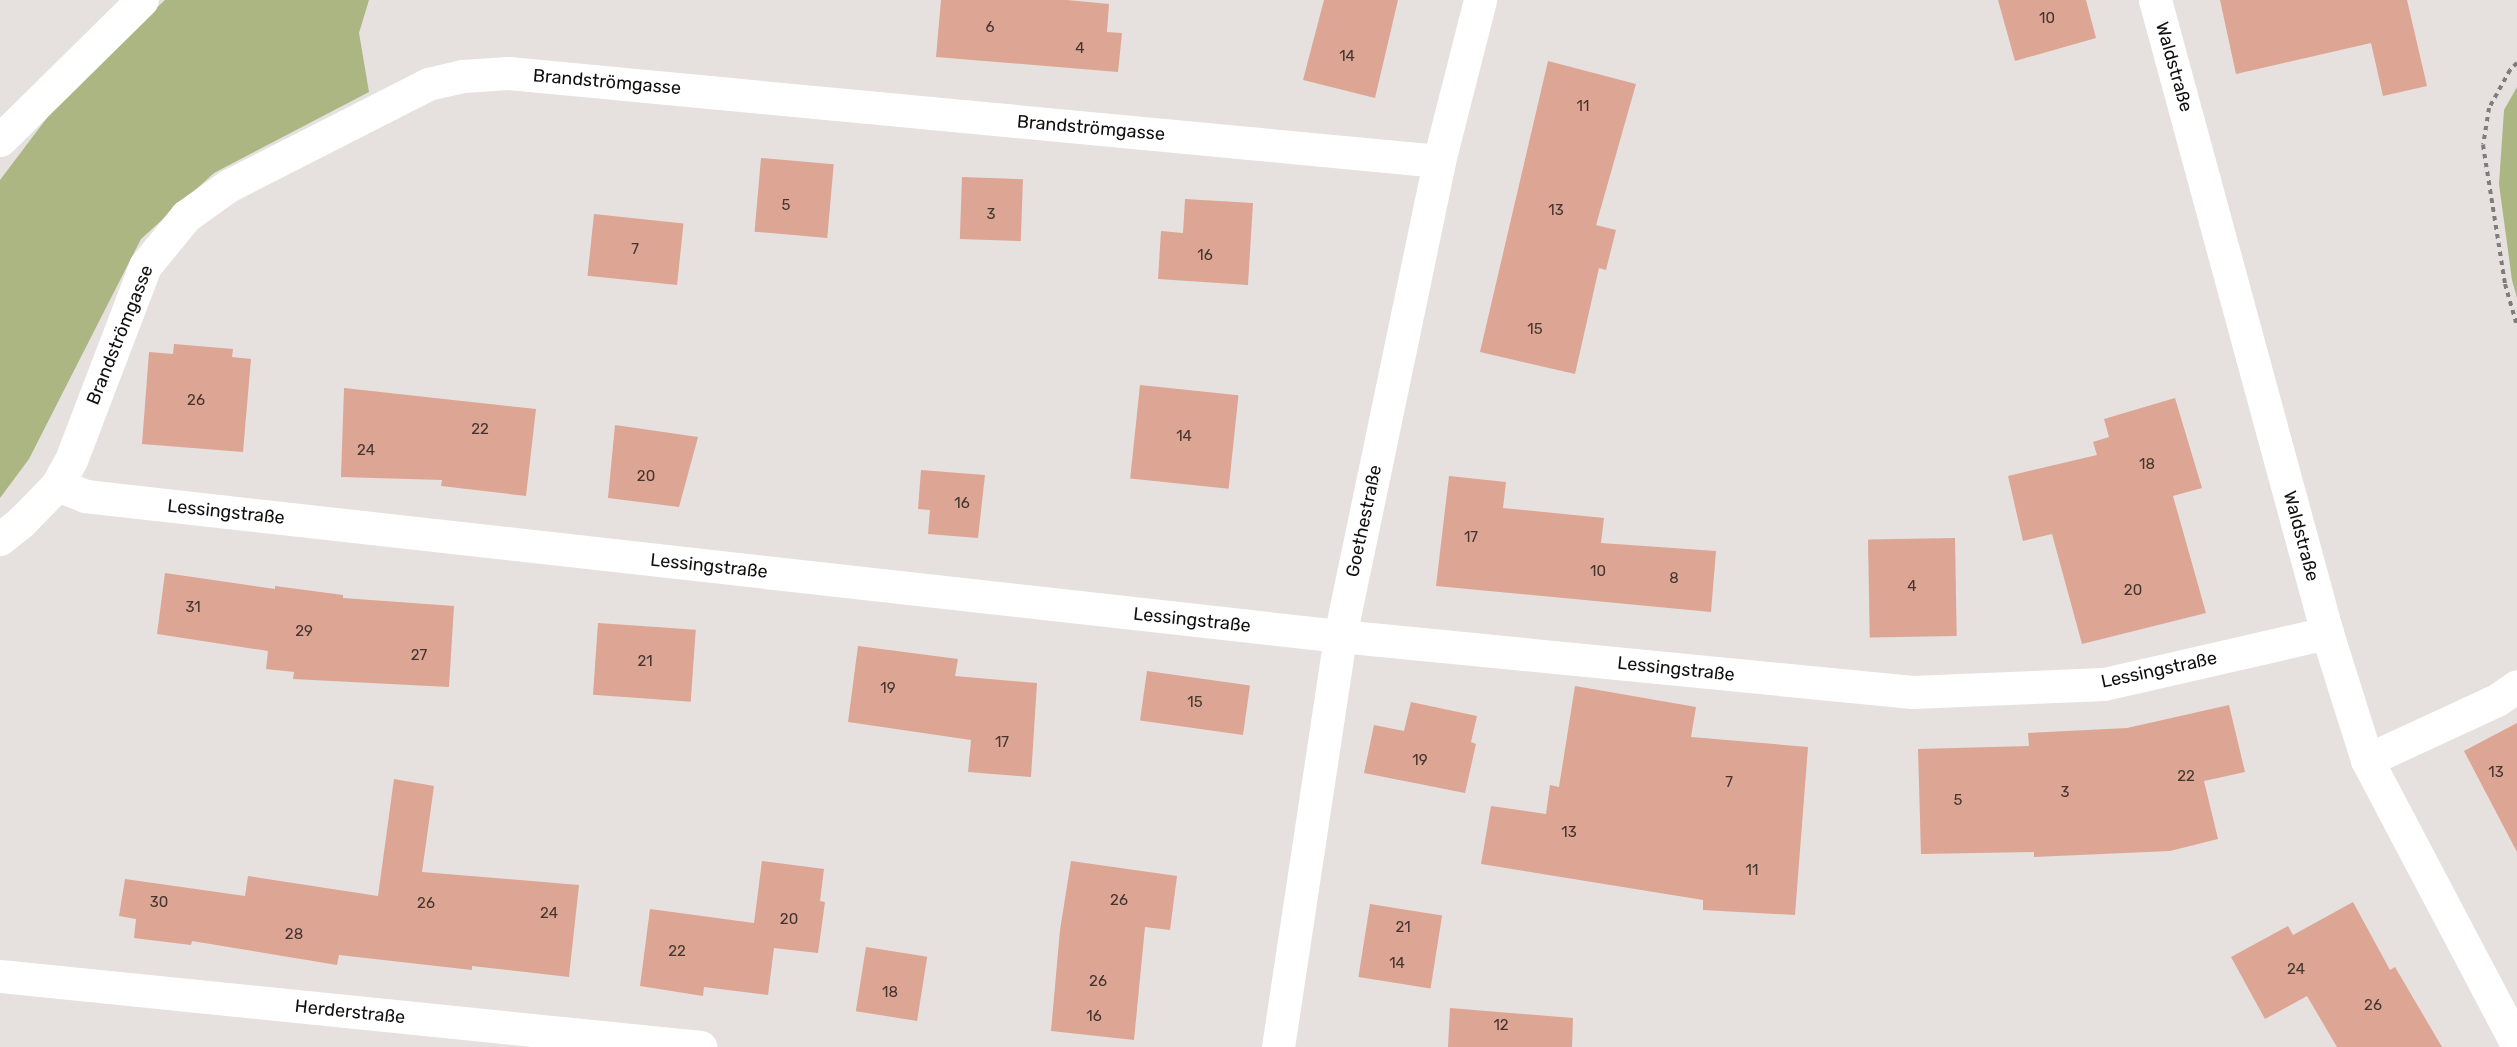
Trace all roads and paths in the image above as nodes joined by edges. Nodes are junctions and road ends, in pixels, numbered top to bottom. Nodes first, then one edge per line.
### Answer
1 (142, 0) edge
2 (1480, 0) edge
3 (2155, 0) edge
4 (2517, 63) edge
5 (0, 140) edge
6 (1439, 160) junction
7 (2517, 326) edge
8 (57, 485) junction
9 (0, 539) edge
10 (2327, 633) junction
11 (1340, 636) junction
12 (2517, 686) edge
13 (2367, 760) junction
14 (0, 976) edge
15 (2517, 1045) edge
16 (700, 1047) edge
17 (1278, 1047) edge

1 - 5 street
2 - 6 street, Goethestraße
3 - 10 street, Waldstraße
4 - 7 path
6 - 8 street, Brandströmgasse
6 - 11 street, Goethestraße
8 - 9 street, Brandströmgasse
8 - 11 street, Lessingstraße
10 - 11 street, Lessingstraße
10 - 13 street, Waldstraße
11 - 17 street, Goethestraße
12 - 13 street
13 - 15 street, Waldstraße
14 - 16 street, Herderstraße

